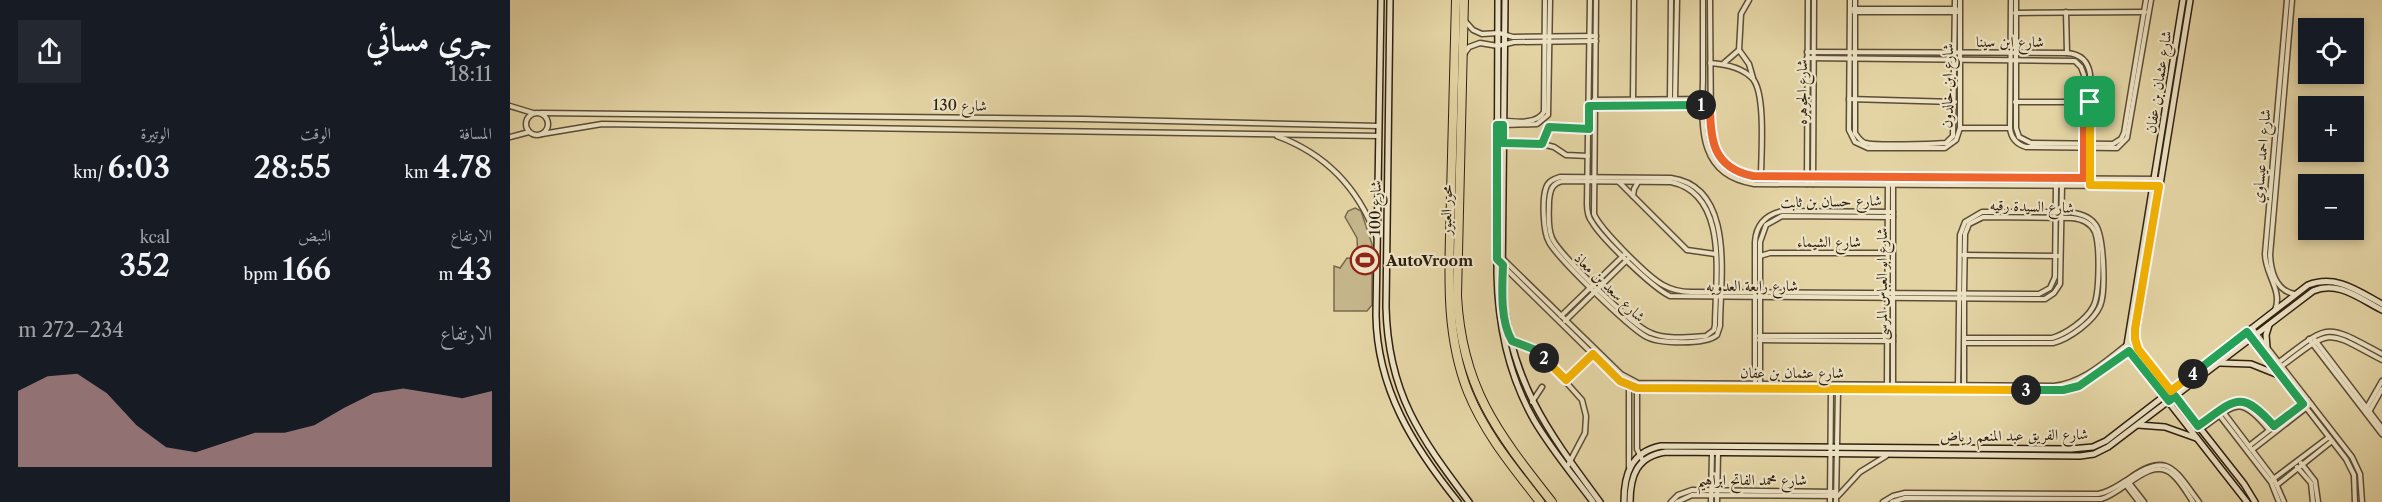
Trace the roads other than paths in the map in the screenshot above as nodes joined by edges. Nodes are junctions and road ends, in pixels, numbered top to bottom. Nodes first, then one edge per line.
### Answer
1 (1381, 0) edge
2 (1390, 0) edge
3 (1455, 0) edge
4 (1464, 0) edge
5 (1498, 0) edge
6 (1505, 0) edge
7 (1545, 0) edge
8 (1550, 0) edge
9 (1590, 0) edge
10 (1596, 0) edge
11 (1634, 0) edge
12 (1671, 0) edge
13 (1677, 0) edge
14 (1703, 0) edge
15 (1710, 0) edge
16 (1749, 0) edge
17 (1808, 0) edge
18 (1814, 0) edge
19 (1850, 0) edge
20 (1855, 0) edge
21 (1955, 0) edge
22 (1960, 0) edge
23 (2011, 0) edge
24 (2016, 0) edge
25 (2146, 0) edge
26 (2151, 0) edge
27 (2183, 0) edge
28 (2190, 0) edge
29 (2289, 0) edge
30 (1958, 10) junction
31 (1853, 11) junction
32 (2066, 12) junction
33 (2146, 12) junction
34 (2014, 13) junction
35 (1464, 18) junction
36 (1499, 33) junction
37 (1506, 35) junction
38 (1381, 37) junction
39 (1390, 37) junction
40 (1547, 39) junction
41 (1590, 39) junction
42 (1596, 39) junction
43 (1506, 44) junction
44 (1381, 45) junction
45 (1390, 46) junction
46 (1498, 46) junction
47 (1739, 50) junction
48 (1807, 52) junction
49 (1813, 52) junction
50 (1849, 52) junction
51 (1958, 53) junction
52 (2067, 53) junction
53 (1855, 55) junction
54 (2013, 56) junction
55 (1463, 57) junction
56 (1807, 58) junction
57 (1813, 58) junction
58 (1849, 58) junction
59 (1958, 59) junction
60 (1710, 63) junction
61 (1723, 63) junction
62 (1754, 80) junction
63 (1673, 99) junction
64 (1702, 99) junction
65 (1710, 99) junction
66 (1589, 100) junction
67 (1595, 100) junction
68 (1633, 100) junction
69 (1851, 101) junction
70 (1958, 102) junction
71 (2013, 102) junction
72 (2087, 102) junction
73 (1702, 105) junction
74 (1710, 105) junction
75 (510, 106) edge
76 (1589, 106) junction
77 (1595, 106) junction
78 (1379, 111) junction
79 (1389, 111) junction
80 (534, 113) junction
81 (541, 113) junction
82 (1238, 122) junction
83 (1500, 123) junction
84 (1359, 125) junction
85 (1379, 126) junction
86 (1960, 128) junction
87 (2010, 128) junction
88 (1589, 129) junction
89 (529, 132) junction
90 (542, 134) junction
91 (1238, 134) junction
92 (1274, 135) junction
93 (1358, 136) junction
94 (1379, 136) junction
95 (510, 137) edge
96 (1503, 143) junction
97 (1542, 144) junction
98 (1889, 146) junction
99 (2087, 146) junction
100 (1379, 149) junction
101 (1388, 149) junction
102 (1588, 156) junction
103 (1761, 177) junction
104 (1807, 177) junction
105 (1813, 177) junction
106 (1891, 178) junction
107 (2084, 178) junction
108 (2090, 178) junction
109 (1588, 179) junction
110 (1594, 179) junction
111 (2154, 179) junction
112 (2161, 179) junction
113 (1618, 181) junction
114 (1638, 182) junction
115 (1807, 184) junction
116 (1813, 184) junction
117 (1891, 185) junction
118 (2056, 185) junction
119 (2062, 185) junction
120 (2084, 185) junction
121 (2090, 185) junction
122 (2152, 186) junction
123 (2159, 186) junction
124 (1634, 197) junction
125 (1891, 214) junction
126 (2059, 215) junction
127 (1377, 238) junction
128 (1758, 248) junction
129 (1770, 253) junction
130 (1888, 253) junction
131 (1625, 254) junction
132 (1715, 254) junction
133 (1962, 255) junction
134 (1758, 256) junction
135 (2058, 256) junction
136 (1629, 258) junction
137 (1500, 259) junction
138 (1592, 286) junction
139 (2277, 287) junction
140 (1597, 290) junction
141 (1718, 294) junction
142 (1758, 294) junction
143 (2296, 294) junction
144 (1887, 295) junction
145 (1893, 296) junction
146 (1962, 296) junction
147 (2382, 304) edge
148 (2275, 310) junction
149 (2382, 310) edge
150 (1560, 317) junction
151 (1564, 321) junction
152 (2269, 323) junction
153 (2252, 332) junction
154 (1758, 338) junction
155 (1887, 339) junction
156 (1893, 339) junction
157 (1964, 340) junction
158 (2312, 340) junction
159 (1509, 342) junction
160 (2135, 342) junction
161 (2267, 347) junction
162 (2128, 348) junction
163 (1595, 352) junction
164 (2382, 354) edge
165 (2382, 360) edge
166 (2218, 363) junction
167 (2281, 364) junction
168 (2281, 376) junction
169 (1566, 380) junction
170 (1633, 381) junction
171 (2382, 381) edge
172 (1757, 383) junction
173 (1893, 384) junction
174 (1958, 385) junction
175 (1964, 385) junction
176 (1542, 387) dead end
177 (1629, 387) junction
178 (1887, 387) junction
179 (1637, 388) junction
180 (1757, 389) junction
181 (2382, 389) edge
182 (1831, 390) junction
183 (1838, 390) junction
184 (1893, 390) junction
185 (1958, 390) junction
186 (1964, 390) junction
187 (2173, 393) junction
188 (2167, 398) junction
189 (2308, 400) junction
190 (1532, 403) junction
191 (2311, 404) junction
192 (2305, 406) junction
193 (2367, 412) junction
194 (2221, 413) junction
195 (2137, 425) junction
196 (2200, 428) junction
197 (2272, 428) junction
198 (2382, 428) edge
199 (2382, 434) edge
200 (2331, 439) junction
201 (2200, 440) junction
202 (2250, 448) junction
203 (1834, 451) junction
204 (1715, 452) junction
205 (1892, 453) junction
206 (1641, 458) junction
207 (1569, 464) junction
208 (2298, 464) junction
209 (1629, 467) junction
210 (1629, 477) junction
211 (2272, 480) junction
212 (2127, 483) junction
213 (2276, 486) junction
214 (2315, 492) junction
215 (1710, 493) junction
216 (1716, 493) junction
217 (2103, 493) junction
218 (1463, 494) junction
219 (1790, 494) junction
220 (1830, 494) junction
221 (1836, 494) junction
222 (1918, 498) edge
223 (2001, 498) edge
224 (2058, 498) edge
225 (1456, 500) edge
226 (2100, 500) edge
227 (1469, 502) edge
228 (1540, 502) edge
229 (1551, 502) edge
230 (1593, 502) edge
231 (1600, 502) edge
232 (1624, 502) edge
233 (1630, 502) edge
234 (1671, 502) edge
235 (1677, 502) edge
236 (1711, 502) edge
237 (1717, 502) edge
238 (1788, 502) edge
239 (1793, 502) edge
240 (1830, 502) edge
241 (1836, 502) edge
242 (1883, 502) edge
243 (1892, 502) edge
244 (2139, 502) edge
245 (2144, 502) edge
246 (2193, 502) edge
247 (2199, 502) edge
248 (2247, 502) edge
249 (2255, 502) edge
250 (2279, 502) edge
251 (2284, 502) edge
252 (2313, 502) edge
253 (2318, 502) edge
254 (2355, 502) edge
255 (2362, 502) edge

1 - 38 street, شارع 100
2 - 39 street, شارع 100
3 - 228 highway, محور العبور
4 - 35 highway, محور العبور
5 - 36 street
6 - 37 street
7 - 40 street
8 - 40 street
9 - 41 street, شارع رابعة العدويه
10 - 42 street, شارع رابعة العدويه
11 - 68 street
12 - 63 street
13 - 63 street
14 - 64 street
15 - 60 street
16 - 47 street
17 - 48 street, شارع الجوهره
18 - 49 street, شارع الجوهره
19 - 31 street, شارع ابن خالدون
20 - 31 street, شارع ابن خالدون
21 - 30 street, شارع ابن خالدون
22 - 30 street, شارع ابن خالدون
23 - 34 street
24 - 34 street
25 - 33 street
26 - 33 street
27 - 111 street, شارع عثمان بن عفان
28 - 112 street, شارع عثمان بن عفان
29 - 139 street, شارع احمد عيساوي
30 - 31 street
30 - 51 street, شارع ابن خالدون
31 - 50 street, شارع ابن خالدون
31 - 53 street, شارع ابن خالدون
32 - 33 street
32 - 34 street
32 - 52 street
33 - 99 street
34 - 54 street
35 - 36 street
35 - 55 highway, محور العبور
36 - 37 street
36 - 46 street
37 - 40 street
37 - 43 street
38 - 39 street
38 - 44 street, شارع 100
39 - 45 street, شارع 100
40 - 41 street
40 - 43 street
40 - 83 street
41 - 42 street
41 - 66 street, شارع رابعة العدويه
42 - 67 street, شارع رابعة العدويه
43 - 46 street
43 - 83 street
44 - 45 street
44 - 78 street, شارع 100
45 - 79 street, شارع 100
46 - 55 street
46 - 83 street
47 - 61 street
47 - 62 street
48 - 49 street, شارع ابن سينا
48 - 56 street, شارع الجوهره
49 - 50 street, شارع ابن سينا
49 - 57 street, شارع الجوهره
50 - 53 street, شارع ابن سينا
50 - 58 street, شارع ابن خالدون
51 - 53 street, شارع ابن سينا
51 - 54 street, شارع ابن سينا
51 - 59 street, شارع ابن خالدون
52 - 54 street, شارع ابن سينا
52 - 72 street, شارع ابن سينا
53 - 58 street, شارع ابن سينا
53 - 59 street, شارع ابن سينا
53 - 69 street, شارع ابن خالدون
54 - 59 street, شارع ابن سينا
54 - 71 street
54 - 72 street, شارع ابن سينا
55 - 229 highway, محور العبور
56 - 57 street, شارع ابن سينا
56 - 104 street, شارع الجوهره
57 - 58 street, شارع ابن سينا
57 - 105 street, شارع الجوهره
58 - 69 street, شارع ابن خالدون
59 - 70 street, شارع ابن خالدون
60 - 61 street
60 - 65 street
61 - 62 street
62 - 103 street
63 - 64 street
63 - 68 street
64 - 65 street
64 - 73 street
65 - 74 street
66 - 67 street
66 - 76 street, شارع رابعة العدويه
67 - 68 street
67 - 77 street, شارع رابعة العدويه
69 - 70 street
69 - 98 street, شارع ابن خالدون
70 - 86 street, شارع ابن خالدون
70 - 98 street, شارع ابن خالدون
71 - 72 street
71 - 87 street
71 - 99 street
72 - 99 street, شارع ابن سينا
73 - 74 street
73 - 77 street
73 - 115 street
74 - 103 street
75 - 80 street
76 - 77 street
76 - 88 street, شارع رابعة العدويه
77 - 110 street, شارع رابعة العدويه
78 - 79 street
78 - 85 street, شارع 100
79 - 101 street, شارع 100
80 - 81 street
80 - 89 street
81 - 82 street, شارع 130
81 - 90 street
82 - 84 street, شارع 130
82 - 91 street
83 - 96 street
83 - 137 street
84 - 85 street, شارع 130
84 - 93 street
85 - 94 street, شارع 100
86 - 87 street
86 - 98 street, شارع ابن خالدون
87 - 99 street
88 - 97 street
88 - 102 street, شارع رابعة العدويه
89 - 90 street
89 - 95 street
90 - 91 street, شارع 130
91 - 92 street, شارع 130
92 - 93 street, شارع 130
92 - 127 street
93 - 94 street, شارع 130
94 - 100 street, شارع 100
96 - 97 street
96 - 137 street
97 - 102 street
99 - 107 street, شارع ابن سينا
99 - 108 street, شارع ابن سينا
100 - 101 street
100 - 127 street, شارع 100
101 - 218 street, شارع 100
102 - 109 street, شارع رابعة العدويه
103 - 104 street
104 - 105 street
104 - 115 street, شارع الجوهره
105 - 106 street
105 - 116 street, شارع الجوهره
106 - 107 street
106 - 117 street, شارع ابو العباس المرسى
107 - 108 street
107 - 120 street, شارع ابن سينا
108 - 111 street
108 - 121 street, شارع ابن سينا
109 - 110 street
109 - 131 street, شارع رابعة العدويه
109 - 138 street, شارع سعد بن معاذ
110 - 113 street
110 - 131 street, شارع رابعة العدويه
110 - 141 street
111 - 112 street
111 - 122 street, شارع عثمان بن عفان
112 - 123 street, شارع عثمان بن عفان
113 - 114 street
113 - 124 street
114 - 124 street
114 - 132 street
115 - 116 street
116 - 117 street
117 - 118 street
117 - 125 street, شارع ابو العباس المرسى
118 - 119 street
118 - 126 street, شارع رابعة العدويه
119 - 120 street
119 - 126 street, شارع رابعة العدويه
120 - 121 street
121 - 122 street
122 - 123 street
122 - 162 street, شارع عثمان بن عفان
123 - 160 street, شارع عثمان بن عفان
124 - 132 street
125 - 128 street, شارع حسان بن ثابت
125 - 130 street, شارع ابو العباس المرسى
125 - 145 street, شارع ابو العباس المرسى
126 - 133 street, شارع السيدة رقيه
126 - 135 street, شارع رابعة العدويه
126 - 157 street, شارع السيدة رقيه
127 - 225 street, شارع 100
128 - 129 street, شارع الشيماء
128 - 134 street, شارع حسان بن ثابت
129 - 130 street, شارع الشيماء
129 - 134 street, شارع الشيماء
130 - 144 street, شارع ابو العباس المرسى
131 - 136 street, شارع رابعة العدويه
131 - 138 street
132 - 141 street
133 - 135 street
133 - 146 street, شارع السيدة رقيه
134 - 142 street, شارع حسان بن ثابت
135 - 146 street, شارع رابعة العدويه
136 - 140 street
136 - 141 street, شارع رابعة العدويه
137 - 150 street
137 - 159 street
138 - 140 street, شارع سعد بن معاذ
138 - 150 street
139 - 143 street
139 - 148 street, شارع احمد عيساوي
140 - 141 street, شارع سعد بن معاذ
140 - 151 street
141 - 142 street, شارع رابعة العدويه
142 - 144 street, شارع رابعة العدويه
142 - 154 street, شارع حسان بن ثابت
143 - 147 street, شارع الفريق عبد المنعم رياض
143 - 148 street, شارع الفريق عبد المنعم رياض
144 - 145 street, شارع رابعة العدويه
144 - 155 street, شارع ابو العباس المرسى
145 - 146 street, شارع رابعة العدويه
145 - 156 street, شارع ابو العباس المرسى
146 - 157 street
146 - 174 street
148 - 153 street, شارع الفريق عبد المنعم رياض
149 - 152 street, شارع الفريق عبد المنعم رياض
150 - 151 street
151 - 163 street
152 - 153 street, شارع الفريق عبد المنعم رياض
152 - 161 street
153 - 161 street
153 - 166 street, شارع الفريق عبد المنعم رياض
153 - 168 street
153 - 187 street, شارع الفريق عبد المنعم رياض
154 - 155 street
154 - 172 street, شارع حسان بن ثابت
155 - 156 street
155 - 178 street, شارع ابو العباس المرسى
156 - 173 street, شارع ابو العباس المرسى
157 - 175 street
158 - 164 street
158 - 165 street
158 - 167 street
158 - 193 street
159 - 169 street
159 - 190 street
159 - 207 street
160 - 162 street, شارع عثمان بن عفان
160 - 187 street
161 - 167 street
162 - 175 street, شارع عثمان بن عفان
162 - 186 street, شارع عثمان بن عفان
162 - 188 street
163 - 169 street
163 - 170 street
163 - 177 street
166 - 168 street
166 - 187 street, شارع الفريق عبد المنعم رياض
167 - 189 street
168 - 192 street
169 - 207 street
170 - 172 street, شارع عثمان بن عفان
170 - 177 street
171 - 193 street
172 - 178 street, شارع عثمان بن عفان
172 - 180 street, شارع حسان بن ثابت
173 - 174 street, شارع عثمان بن عفان
173 - 178 street, شارع عثمان بن عفان
173 - 184 street, شارع ابو العباس المرسى
174 - 175 street, شارع عثمان بن عفان
174 - 185 street
175 - 186 street
176 - 190 street
177 - 179 street, شارع عثمان بن عفان
177 - 209 street
178 - 183 street, شارع عثمان بن عفان
178 - 184 street, شارع عثمان بن عفان
179 - 180 street, شارع عثمان بن عفان
179 - 206 street
180 - 182 street, شارع عثمان بن عفان
181 - 193 street
182 - 183 street, شارع عثمان بن عفان
182 - 203 street
183 - 203 street
184 - 185 street, شارع عثمان بن عفان
185 - 186 street, شارع عثمان بن عفان
187 - 188 street, شارع الفريق عبد المنعم رياض
187 - 196 street
188 - 195 street, شارع الفريق عبد المنعم رياض
188 - 201 street
188 - 203 street, شارع الفريق عبد المنعم رياض
189 - 191 street
189 - 192 street
190 - 207 street
191 - 192 street
191 - 255 street
192 - 197 street
192 - 200 street
192 - 202 street
193 - 198 street
193 - 199 street
194 - 196 street
194 - 197 street
194 - 202 street
194 - 211 street
195 - 201 street
195 - 205 street, شارع الفريق عبد المنعم رياض
196 - 249 street
197 - 202 street
200 - 208 street
200 - 254 street
201 - 248 street
202 - 211 street
203 - 204 street, شارع الفريق عبد المنعم رياض
203 - 205 street, شارع الفريق عبد المنعم رياض
203 - 206 street, شارع الفريق عبد المنعم رياض
203 - 220 street
203 - 221 street
204 - 206 street, شارع الفريق عبد المنعم رياض
204 - 215 street
204 - 216 street
205 - 221 street
206 - 209 street
206 - 210 street
207 - 230 street
207 - 231 street
208 - 211 street
208 - 213 street
208 - 214 street
209 - 210 street
210 - 232 street
210 - 233 street
211 - 213 street
212 - 217 street
212 - 226 street
212 - 244 street
212 - 245 street
212 - 246 street
212 - 247 street
213 - 250 street
213 - 251 street
214 - 252 street
214 - 253 street
215 - 216 street, شارع محمد الفاتح ابراهيم
215 - 234 street, شارع محمد الفاتح ابراهيم
215 - 235 street, شارع محمد الفاتح ابراهيم
215 - 236 street
216 - 219 street, شارع محمد الفاتح ابراهيم
216 - 237 street
217 - 224 street
217 - 226 street
218 - 225 street
218 - 227 street, شارع 100
219 - 220 street, شارع محمد الفاتح ابراهيم
219 - 238 street
219 - 239 street
220 - 221 street, شارع محمد الفاتح ابراهيم
220 - 240 street
221 - 241 street
222 - 223 street
222 - 242 street
222 - 243 street
223 - 224 street
224 - 226 street

